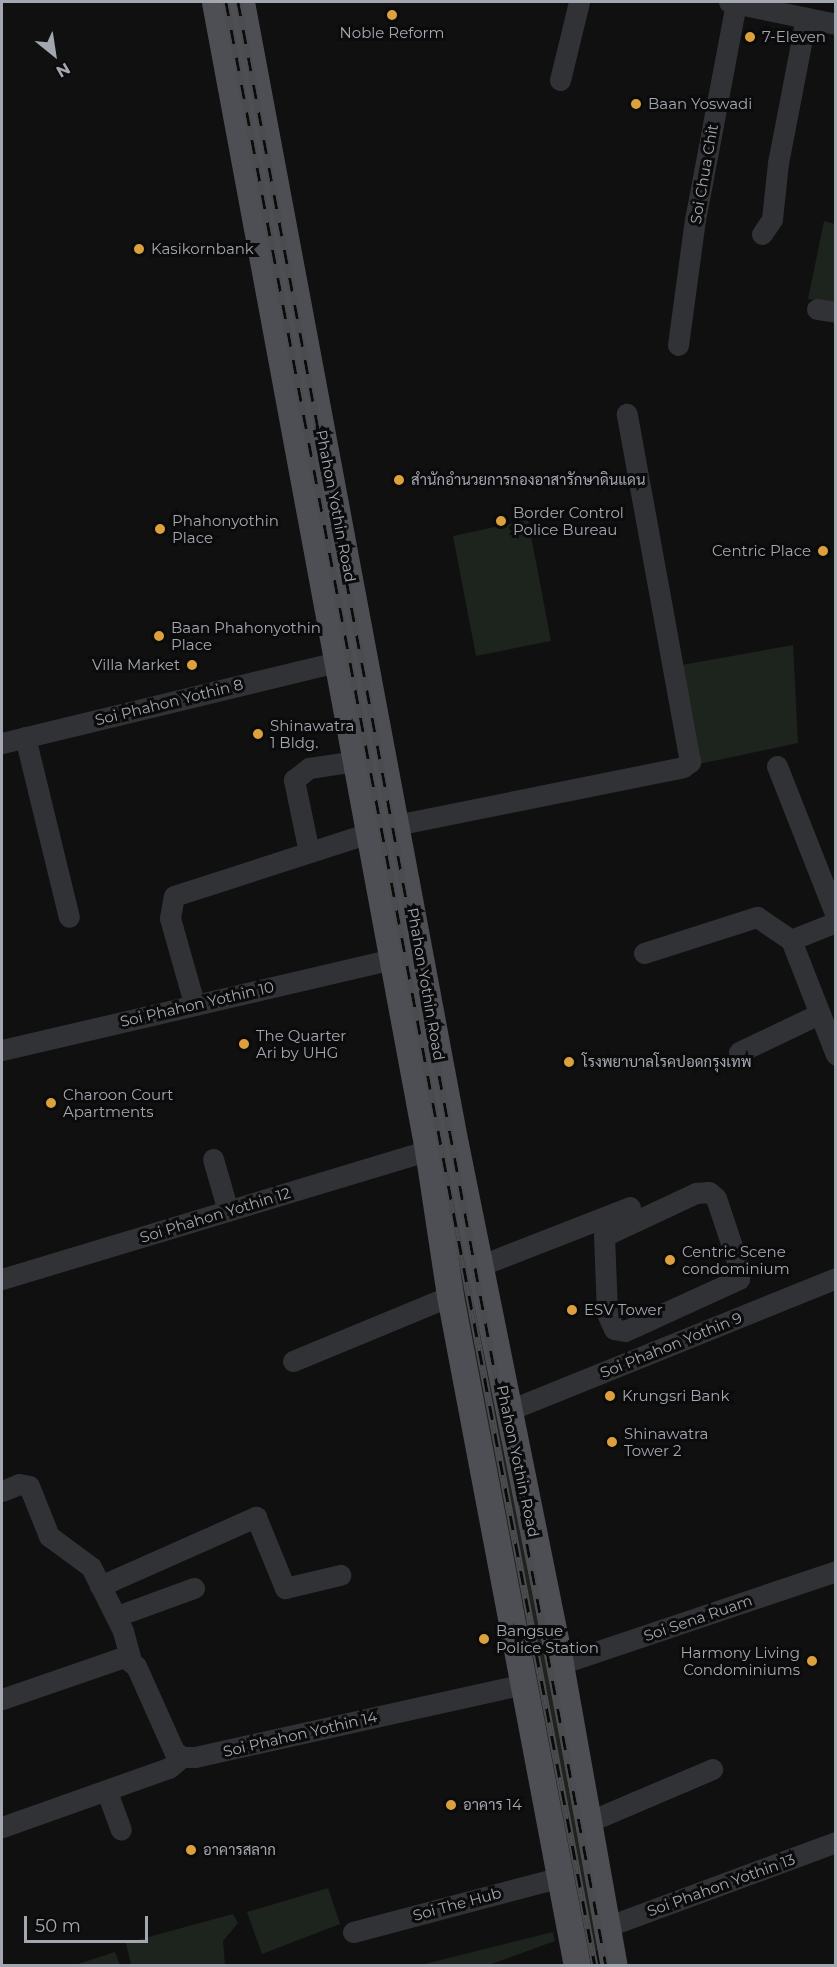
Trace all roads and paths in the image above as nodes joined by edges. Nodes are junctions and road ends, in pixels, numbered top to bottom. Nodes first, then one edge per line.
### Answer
1 (215, 2) edge
2 (240, 2) edge
3 (579, 2) edge
4 (732, 2) edge
5 (806, 18) junction
6 (836, 24) edge
7 (560, 80) dead end
8 (762, 234) dead end
9 (298, 305) junction
10 (272, 309) junction
11 (678, 345) dead end
12 (627, 414) dead end
13 (364, 657) junction
14 (336, 662) junction
15 (376, 717) junction
16 (348, 722) junction
17 (25, 737) junction
18 (2, 743) edge
19 (356, 761) junction
20 (777, 766) dead end
21 (396, 825) junction
22 (369, 833) junction
23 (309, 852) junction
24 (836, 916) edge
25 (69, 917) dead end
26 (836, 922) edge
27 (791, 940) junction
28 (420, 953) junction
29 (644, 953) dead end
30 (392, 959) junction
31 (194, 1003) junction
32 (819, 1014) junction
33 (2, 1050) edge
34 (739, 1052) dead end
35 (836, 1055) edge
36 (428, 1150) junction
37 (213, 1159) dead end
38 (630, 1206) dead end
39 (228, 1211) junction
40 (479, 1266) junction
41 (836, 1278) edge
42 (2, 1279) edge
43 (450, 1296) junction
44 (650, 1321) junction
45 (656, 1351) junction
46 (293, 1361) dead end
47 (507, 1411) junction
48 (2, 1491) edge
49 (836, 1571) edge
50 (340, 1575) dead end
51 (100, 1586) junction
52 (194, 1588) dead end
53 (117, 1616) junction
54 (131, 1661) junction
55 (561, 1664) junction
56 (525, 1684) junction
57 (2, 1699) edge
58 (182, 1757) junction
59 (712, 1769) dead end
60 (107, 1792) junction
61 (588, 1822) junction
62 (2, 1827) edge
63 (121, 1830) dead end
64 (836, 1842) edge
65 (561, 1877) junction
66 (606, 1927) junction
67 (353, 1932) dead end
68 (577, 1965) edge
69 (614, 1965) edge

1 - 10 main road, Phahon Yothin Road
2 - 9 main road, Phahon Yothin Road
3 - 7 street
4 - 5 street
4 - 11 street, Soi Chua Chit
5 - 6 street
5 - 8 street
9 - 10 main road
9 - 13 main road, Phahon Yothin Road
10 - 14 main road, Phahon Yothin Road
12 - 21 street
13 - 14 main road
13 - 15 main road, Phahon Yothin Road
14 - 16 main road, Phahon Yothin Road
14 - 17 street, Soi Phahon Yothin 8
15 - 16 main road
15 - 21 main road, Phahon Yothin Road
16 - 19 main road, Phahon Yothin Road
17 - 18 street, Soi Phahon Yothin 8
17 - 25 street
19 - 22 main road, Phahon Yothin Road
19 - 23 street
20 - 24 street
21 - 28 main road, Phahon Yothin Road
22 - 23 street
22 - 30 main road, Phahon Yothin Road
23 - 31 street
26 - 27 street
27 - 29 street
27 - 32 street
28 - 30 main road
28 - 40 main road, Phahon Yothin Road
30 - 31 street, Soi Phahon Yothin 10
30 - 36 main road, Phahon Yothin Road
31 - 33 street, Soi Phahon Yothin 10
32 - 34 street
32 - 35 street
36 - 39 street, Soi Phahon Yothin 12
36 - 43 main road, Phahon Yothin Road
37 - 39 street
38 - 40 street
39 - 42 street, Soi Phahon Yothin 12
40 - 47 main road, Phahon Yothin Road
41 - 45 street, Soi Phahon Yothin 9
43 - 46 street
43 - 56 main road, Phahon Yothin Road
44 - 44 street
44 - 45 street
45 - 47 street, Soi Phahon Yothin 9
47 - 55 main road, Phahon Yothin Road
48 - 51 street
49 - 55 street, Soi Sena Ruam
50 - 51 street
51 - 53 street
52 - 53 street
53 - 54 street
54 - 57 street
54 - 58 street
55 - 61 main road, Phahon Yothin Road
56 - 58 street, Soi Phahon Yothin 14
56 - 65 main road, Phahon Yothin Road
58 - 60 street
59 - 61 street
60 - 62 street
60 - 63 street
61 - 66 main road, Phahon Yothin Road
64 - 66 street, Soi Phahon Yothin 13
65 - 67 street, Soi The Hub
65 - 68 main road, Phahon Yothin Road
66 - 69 main road, Phahon Yothin Road

